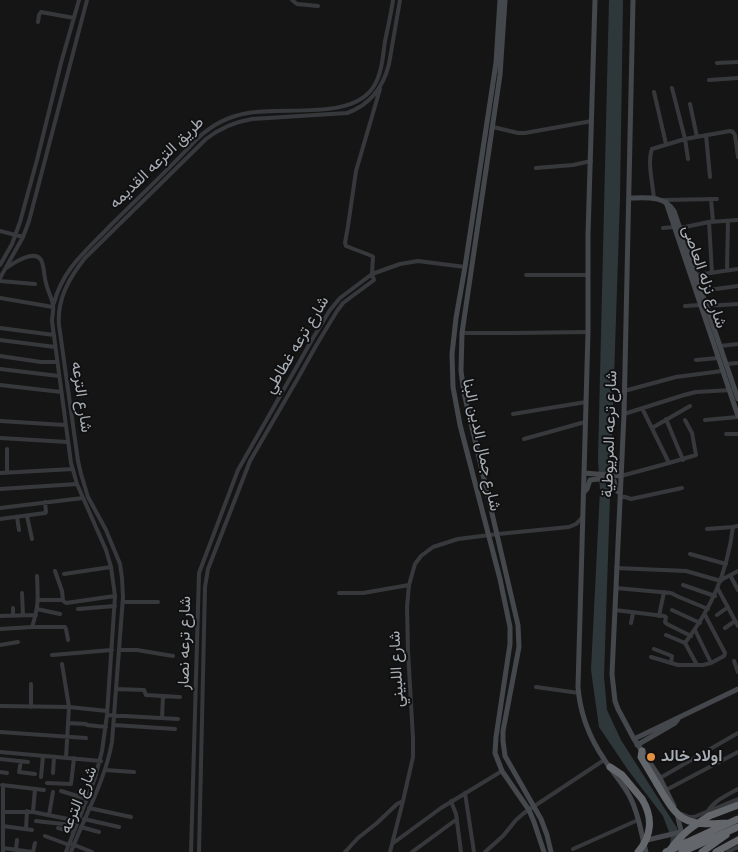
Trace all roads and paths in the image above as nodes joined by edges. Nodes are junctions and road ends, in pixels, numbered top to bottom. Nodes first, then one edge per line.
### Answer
1 (79, 0) edge
2 (87, 0) edge
3 (292, 0) edge
4 (393, 0) edge
5 (400, 0) edge
6 (500, 0) edge
7 (505, 0) edge
8 (595, 0) edge
9 (633, 0) edge
10 (318, 6) dead end
11 (74, 18) junction
12 (38, 22) dead end
13 (69, 37) junction
14 (77, 39) junction
15 (738, 62) edge
16 (717, 63) dead end
17 (738, 78) edge
18 (709, 80) dead end
19 (381, 87) junction
20 (672, 88) dead end
21 (654, 92) dead end
22 (690, 104) dead end
23 (318, 110) junction
24 (318, 115) junction
25 (592, 121) junction
26 (493, 127) junction
27 (706, 135) junction
28 (697, 137) junction
29 (685, 140) junction
30 (666, 144) junction
31 (738, 157) edge
32 (688, 159) dead end
33 (591, 161) junction
34 (536, 168) dead end
35 (710, 176) dead end
36 (629, 198) junction
37 (654, 199) junction
38 (711, 199) junction
39 (717, 199) dead end
40 (663, 201) junction
41 (738, 220) edge
42 (728, 221) junction
43 (711, 222) junction
44 (677, 227) junction
45 (663, 228) dead end
46 (0, 231) edge
47 (16, 234) junction
48 (23, 237) junction
49 (684, 247) junction
50 (15, 252) junction
51 (21, 259) junction
52 (0, 265) edge
53 (465, 267) junction
54 (6, 268) junction
55 (738, 269) edge
56 (727, 270) junction
57 (712, 273) junction
58 (526, 275) dead end
59 (588, 275) junction
60 (696, 275) junction
61 (373, 277) junction
62 (0, 279) edge
63 (34, 284) dead end
64 (738, 286) edge
65 (701, 291) junction
66 (0, 298) edge
67 (702, 303) junction
68 (738, 304) edge
69 (53, 305) junction
70 (685, 306) dead end
71 (52, 313) junction
72 (58, 314) junction
73 (0, 328) edge
74 (588, 332) junction
75 (462, 333) junction
76 (54, 335) junction
77 (0, 340) edge
78 (738, 344) edge
79 (720, 346) junction
80 (55, 347) junction
81 (0, 356) edge
82 (718, 358) junction
83 (696, 360) dead end
84 (57, 362) junction
85 (738, 363) edge
86 (726, 364) junction
87 (0, 369) edge
88 (722, 371) junction
89 (59, 376) junction
90 (735, 382) edge
91 (0, 386) edge
92 (732, 390) junction
93 (624, 391) junction
94 (61, 392) junction
95 (738, 399) edge
96 (586, 402) junction
97 (690, 406) dead end
98 (642, 408) junction
99 (513, 414) dead end
100 (624, 414) junction
101 (738, 417) edge
102 (666, 420) junction
103 (685, 420) dead end
104 (704, 420) dead end
105 (0, 421) edge
106 (585, 422) junction
107 (65, 425) junction
108 (652, 428) junction
109 (726, 434) dead end
110 (738, 434) edge
111 (0, 438) edge
112 (524, 439) dead end
113 (68, 442) junction
114 (252, 445) joint
115 (258, 448) joint
116 (7, 449) dead end
117 (683, 460) junction
118 (669, 464) junction
119 (73, 469) junction
120 (0, 473) edge
121 (7, 473) junction
122 (584, 473) junction
123 (621, 476) junction
124 (612, 478) junction
125 (77, 484) junction
126 (682, 488) dead end
127 (0, 489) edge
128 (583, 492) junction
129 (620, 495) junction
130 (228, 496) junction
131 (83, 498) junction
132 (235, 498) junction
133 (45, 502) junction
134 (0, 508) edge
135 (27, 516) junction
136 (18, 517) junction
137 (583, 517) junction
138 (0, 519) edge
139 (738, 526) edge
140 (733, 527) junction
141 (707, 529) dead end
142 (19, 530) dead end
143 (498, 534) junction
144 (489, 536) junction
145 (32, 539) dead end
146 (690, 554) dead end
147 (726, 564) junction
148 (111, 567) junction
149 (616, 568) junction
150 (54, 571) dead end
151 (738, 571) edge
152 (64, 574) dead end
153 (730, 575) junction
154 (37, 576) dead end
155 (721, 580) junction
156 (408, 585) junction
157 (683, 585) dead end
158 (616, 588) junction
159 (718, 589) junction
160 (738, 590) edge
161 (664, 592) junction
162 (22, 593) dead end
163 (339, 593) dead end
164 (115, 596) junction
165 (715, 596) junction
166 (38, 600) junction
167 (63, 600) junction
168 (123, 602) junction
169 (158, 602) dead end
170 (115, 606) junction
171 (728, 607) junction
172 (13, 608) dead end
173 (38, 609) junction
174 (708, 609) junction
175 (78, 610) dead end
176 (615, 610) junction
177 (672, 610) dead end
178 (633, 613) junction
179 (60, 614) dead end
180 (23, 615) junction
181 (36, 615) junction
182 (705, 615) junction
183 (716, 615) dead end
184 (0, 616) edge
185 (13, 616) junction
186 (659, 616) junction
187 (735, 621) junction
188 (631, 623) dead end
189 (700, 623) junction
190 (738, 626) edge
191 (32, 627) junction
192 (725, 628) dead end
193 (0, 630) edge
194 (695, 630) junction
195 (666, 635) dead end
196 (691, 636) junction
197 (68, 640) dead end
198 (18, 642) dead end
199 (685, 643) junction
200 (0, 645) edge
201 (654, 649) dead end
202 (112, 650) junction
203 (119, 650) junction
204 (52, 655) dead end
205 (173, 656) dead end
206 (651, 657) dead end
207 (734, 661) dead end
208 (670, 663) junction
209 (711, 663) junction
210 (62, 664) dead end
211 (697, 665) junction
212 (738, 672) edge
213 (31, 684) dead end
214 (536, 687) dead end
215 (116, 689) junction
216 (738, 689) edge
217 (579, 693) junction
218 (163, 696) junction
219 (180, 698) dead end
220 (0, 706) edge
221 (31, 707) junction
222 (69, 707) junction
223 (107, 713) junction
224 (114, 715) junction
225 (162, 718) junction
226 (678, 718) junction
227 (178, 719) dead end
228 (68, 723) junction
229 (114, 725) junction
230 (106, 727) junction
231 (175, 729) dead end
232 (0, 732) edge
233 (738, 734) edge
234 (67, 737) junction
235 (86, 738) dead end
236 (634, 739) junction
237 (640, 748) junction
238 (0, 752) edge
239 (738, 752) edge
240 (43, 756) junction
241 (54, 757) junction
242 (0, 758) edge
243 (66, 758) junction
244 (74, 758) junction
245 (604, 760) junction
246 (21, 761) junction
247 (101, 761) junction
248 (28, 762) dead end
249 (610, 767) junction
250 (105, 770) junction
251 (502, 771) junction
252 (0, 772) edge
253 (134, 772) dead end
254 (7, 773) dead end
255 (53, 773) dead end
256 (35, 774) dead end
257 (41, 777) dead end
258 (658, 781) junction
259 (47, 783) dead end
260 (1, 785) edge
261 (36, 789) junction
262 (738, 789) edge
263 (44, 790) dead end
264 (666, 790) junction
265 (61, 791) dead end
266 (53, 792) dead end
267 (465, 793) junction
268 (87, 799) junction
269 (738, 799) edge
270 (403, 801) junction
271 (451, 801) junction
272 (738, 805) edge
273 (534, 807) junction
274 (89, 808) junction
275 (675, 808) junction
276 (528, 810) junction
277 (27, 811) junction
278 (708, 811) junction
279 (3, 812) junction
280 (33, 812) junction
281 (49, 815) junction
282 (131, 817) dead end
283 (84, 819) junction
284 (457, 819) junction
285 (540, 819) junction
286 (738, 819) edge
287 (638, 820) junction
288 (36, 821) dead end
289 (78, 821) junction
290 (534, 822) junction
291 (729, 823) junction
292 (3, 826) junction
293 (78, 827) junction
294 (119, 827) dead end
295 (58, 828) dead end
296 (738, 828) edge
297 (26, 830) junction
298 (32, 830) dead end
299 (73, 832) junction
300 (99, 832) dead end
301 (680, 832) junction
302 (45, 836) dead end
303 (17, 840) dead end
304 (738, 840) edge
305 (643, 841) junction
306 (36, 843) dead end
307 (71, 844) junction
308 (392, 844) junction
309 (738, 847) edge
310 (573, 849) dead end
311 (3, 850) edge
312 (16, 850) junction
313 (33, 852) edge
314 (66, 852) edge
315 (71, 852) edge
316 (92, 852) edge
317 (190, 852) edge
318 (199, 852) edge
319 (345, 852) edge
320 (390, 852) edge
321 (412, 852) edge
322 (461, 852) edge
323 (474, 852) edge
324 (485, 852) edge
325 (544, 852) edge
326 (551, 852) edge
327 (638, 852) edge
328 (646, 852) edge
329 (668, 852) edge
330 (682, 852) edge
331 (686, 852) edge
332 (702, 852) edge
333 (716, 852) edge
334 (728, 852) edge

1 - 11 street
2 - 14 street
3 - 10 street
4 - 23 street, طريق الترعه القديمه
5 - 19 street
6 - 53 main road, شارع جمال الدين البنا
7 - 26 main road, شارع جمال الدين البنا
8 - 25 main road, شارع ترعه المريوطية
9 - 36 main road, شارع ترعه المريوطية
11 - 12 street
11 - 13 street
13 - 14 street
13 - 47 street
14 - 48 street
15 - 16 street
17 - 18 street
19 - 24 street, شارع الترعه
19 - 61 street
20 - 29 street
21 - 30 street
22 - 28 street
23 - 24 street
23 - 69 street, طريق الترعه القديمه
24 - 72 street, شارع الترعه
25 - 26 street
25 - 33 main road, شارع ترعه المريوطية
26 - 75 main road, شارع جمال الدين البنا
27 - 28 street
27 - 31 street
27 - 35 street
28 - 29 street
29 - 30 street
29 - 32 street
30 - 37 street
33 - 34 street
33 - 59 main road, شارع ترعه المريوطية
36 - 37 main road
36 - 93 main road, شارع ترعه المريوطية
37 - 40 main road
38 - 39 street
38 - 40 street
38 - 43 street
40 - 44 main road, شارع نزله العاصى
41 - 42 street
42 - 43 street
42 - 56 street
43 - 44 street
43 - 57 street
44 - 45 street
44 - 49 main road, شارع نزله العاصى
46 - 47 street
47 - 48 street
47 - 52 street
48 - 50 street
49 - 60 main road, شارع نزله العاصى
49 - 67 main road, شارع نزله العاصى
50 - 51 street
50 - 54 street
51 - 54 street
51 - 69 street, شارع الترعه
53 - 61 street, شارع ترعه غطاطي
53 - 144 main road, شارع جمال الدين البنا
54 - 62 street
55 - 56 street
56 - 57 street
57 - 60 street
58 - 59 street
59 - 74 main road, شارع ترعه المريوطية
60 - 65 main road, شارع نزله العاصى
61 - 114 street, شارع ترعه غطاطي
61 - 115 street, شارع ترعه غطاطي
62 - 63 street
64 - 65 street
65 - 67 main road, شارع نزله العاصى
66 - 69 street
67 - 68 street
67 - 70 street
67 - 79 main road, شارع نزله العاصى
67 - 82 main road, شارع نزله العاصى
69 - 71 street, شارع الترعه
71 - 72 street
71 - 76 street, شارع الترعه
72 - 168 street, شارع الترعه
73 - 76 street
74 - 75 street
74 - 96 main road, شارع ترعه المريوطية
75 - 143 main road, شارع جمال الدين البنا
76 - 80 street, شارع الترعه
77 - 80 street
78 - 79 street
79 - 86 main road, شارع نزله العاصى
80 - 84 street, شارع الترعه
81 - 84 street
82 - 83 street
82 - 88 main road, شارع نزله العاصى
84 - 89 street, شارع الترعه
85 - 86 street
86 - 90 main road, شارع نزله العاصى
87 - 89 street
88 - 92 main road, شارع نزله العاصى
88 - 93 street
89 - 94 street, شارع الترعه
90 - 92 main road, شارع نزله العاصى
91 - 94 street
92 - 95 main road, شارع نزله العاصى
92 - 98 street
92 - 101 main road, شارع نزله العاصى
93 - 100 main road, شارع ترعه المريوطية
94 - 107 street, شارع الترعه
96 - 99 street
96 - 106 main road, شارع ترعه المريوطية
97 - 102 street
98 - 100 street
98 - 108 street
100 - 123 main road, شارع ترعه المريوطية
101 - 104 street
102 - 108 street
102 - 117 street
103 - 117 street
105 - 107 street
106 - 112 street
106 - 122 main road, شارع ترعه المريوطية
107 - 113 street, شارع الترعه
108 - 118 street
109 - 110 street
111 - 113 street
113 - 119 street, شارع الترعه
114 - 130 street, شارع ترعه نصار
115 - 132 street, شارع ترعه نصار
116 - 121 street
117 - 118 street
118 - 123 street
119 - 121 street
119 - 125 street, شارع الترعه
120 - 121 street
122 - 124 main road
122 - 128 main road, شارع ترعه المريوطية
123 - 124 main road
123 - 129 main road, شارع ترعه المريوطية
124 - 128 main road
124 - 129 main road
125 - 127 street
125 - 131 street, شارع الترعه
126 - 129 street
128 - 137 main road, شارع ترعه المريوطية
129 - 149 main road, شارع ترعه المريوطية
130 - 132 street
130 - 317 street, شارع ترعه نصار
131 - 133 street
131 - 148 street, شارع الترعه
132 - 318 street, شارع ترعه نصار
133 - 134 street
133 - 135 street
135 - 136 street
135 - 145 street
136 - 138 street
136 - 142 street
137 - 143 street, شارع اللبيني
137 - 217 main road, شارع ترعه المريوطية
139 - 140 street
140 - 141 street
140 - 147 street
143 - 144 street, شارع اللبيني
143 - 273 main road, شارع جمال الدين البنا
144 - 156 street, شارع اللبيني
144 - 251 main road, شارع جمال الدين البنا
146 - 147 street
147 - 155 street
148 - 152 street
148 - 164 street, شارع الترعه
149 - 155 street
149 - 158 main road, شارع ترعه المريوطية
150 - 167 street
151 - 153 street
153 - 155 street
153 - 160 street
154 - 166 street
155 - 159 street
156 - 163 street
156 - 270 street, شارع اللبيني
157 - 165 street
158 - 161 street
158 - 176 main road, شارع ترعه المريوطية
159 - 165 street
159 - 171 street
161 - 174 street
161 - 186 street
162 - 180 street
164 - 167 street
164 - 170 street, شارع الترعه
165 - 174 street
166 - 167 street
166 - 173 street
168 - 169 street
168 - 203 street, شارع الترعه
170 - 175 street
170 - 202 street, شارع الترعه
171 - 183 street
171 - 187 street
172 - 185 street
173 - 179 street
173 - 181 street
174 - 182 street
176 - 178 street
176 - 236 main road, شارع ترعه المريوطية
177 - 189 street
178 - 186 street
178 - 188 street
180 - 181 street
180 - 185 street
181 - 191 street
182 - 189 street
182 - 209 street
184 - 185 street
186 - 196 street
187 - 190 street
187 - 192 street
189 - 194 street
191 - 193 street
191 - 197 street
194 - 196 street
194 - 209 street
195 - 199 street
196 - 199 street
198 - 200 street
199 - 211 street
201 - 208 street
202 - 204 street
202 - 223 street, شارع الترعه
203 - 205 street
203 - 215 street, شارع الترعه
206 - 208 street
207 - 212 street
208 - 211 street
209 - 211 street
210 - 222 street
213 - 221 street
214 - 217 street
215 - 218 street
215 - 224 street, شارع الترعه
216 - 226 main road
217 - 245 main road, شارع ترعه المريوطية
218 - 219 street
218 - 225 street
220 - 221 street
221 - 222 street
222 - 223 street
222 - 228 street
223 - 224 street
223 - 230 street, شارع الترعه
224 - 225 street
224 - 229 street, شارع الترعه
225 - 227 street
226 - 236 main road
226 - 237 main road
228 - 230 street
228 - 234 street
229 - 231 street
229 - 250 street, شارع الترعه
230 - 247 street, شارع الترعه
232 - 234 street
233 - 258 street
234 - 235 street
234 - 243 street
236 - 237 main road, شارع ترعه المريوطية
237 - 258 highway
238 - 240 street
239 - 264 street
240 - 241 street
240 - 257 street
241 - 243 street
241 - 255 street
242 - 246 street
243 - 244 street
244 - 247 street
244 - 259 street
245 - 249 main road, شارع ترعه المريوطية
245 - 273 street
246 - 248 street
246 - 256 street
247 - 268 street, شارع الترعه
249 - 287 main road, شارع ترعه المريوطية
249 - 327 highway, bridge
250 - 253 street
250 - 274 street, شارع الترعه
251 - 267 street
251 - 276 main road, شارع جمال الدين البنا
252 - 254 street
258 - 264 main road
258 - 291 highway, bridge
260 - 261 street
260 - 279 street
261 - 263 street
261 - 280 street
262 - 278 street
264 - 275 main road
265 - 268 street
266 - 281 street
267 - 271 street
267 - 323 street
268 - 289 street, شارع الترعه
269 - 278 street
270 - 308 street, شارع اللبيني
270 - 319 street
271 - 284 street
271 - 308 street
272 - 329 highway, bridge
273 - 276 street
273 - 285 main road, شارع جمال الدين البنا
274 - 282 street
274 - 283 street, شارع الترعه
275 - 278 street
275 - 301 main road
276 - 290 main road, شارع جمال الدين البنا
276 - 324 street
277 - 279 street
277 - 280 street
277 - 297 street
279 - 292 street
280 - 281 street
281 - 289 street
283 - 293 street, شارع الترعه
283 - 294 street
284 - 321 street
284 - 322 street
285 - 290 main road
285 - 326 main road, شارع جمال الدين البنا
286 - 291 highway, bridge
287 - 305 main road, شارع ترعه المريوطية
287 - 310 street
288 - 293 street
289 - 293 street, شارع الترعه
290 - 325 main road, شارع جمال الدين البنا
291 - 329 highway, bridge
292 - 297 street
292 - 311 street
293 - 299 street, شارع الترعه
293 - 300 street
293 - 307 street, شارع الترعه
295 - 299 street
296 - 330 highway, bridge
296 - 332 highway, bridge
297 - 298 street
299 - 307 street, شارع الترعه
301 - 305 main road
301 - 331 main road
302 - 307 street
303 - 312 street
304 - 333 highway
305 - 328 main road, شارع ترعه المريوطية
306 - 313 street
307 - 314 street, شارع الترعه
307 - 315 street, شارع الترعه
307 - 316 street
308 - 320 street, شارع اللبيني
309 - 334 street
311 - 312 street
312 - 313 street

